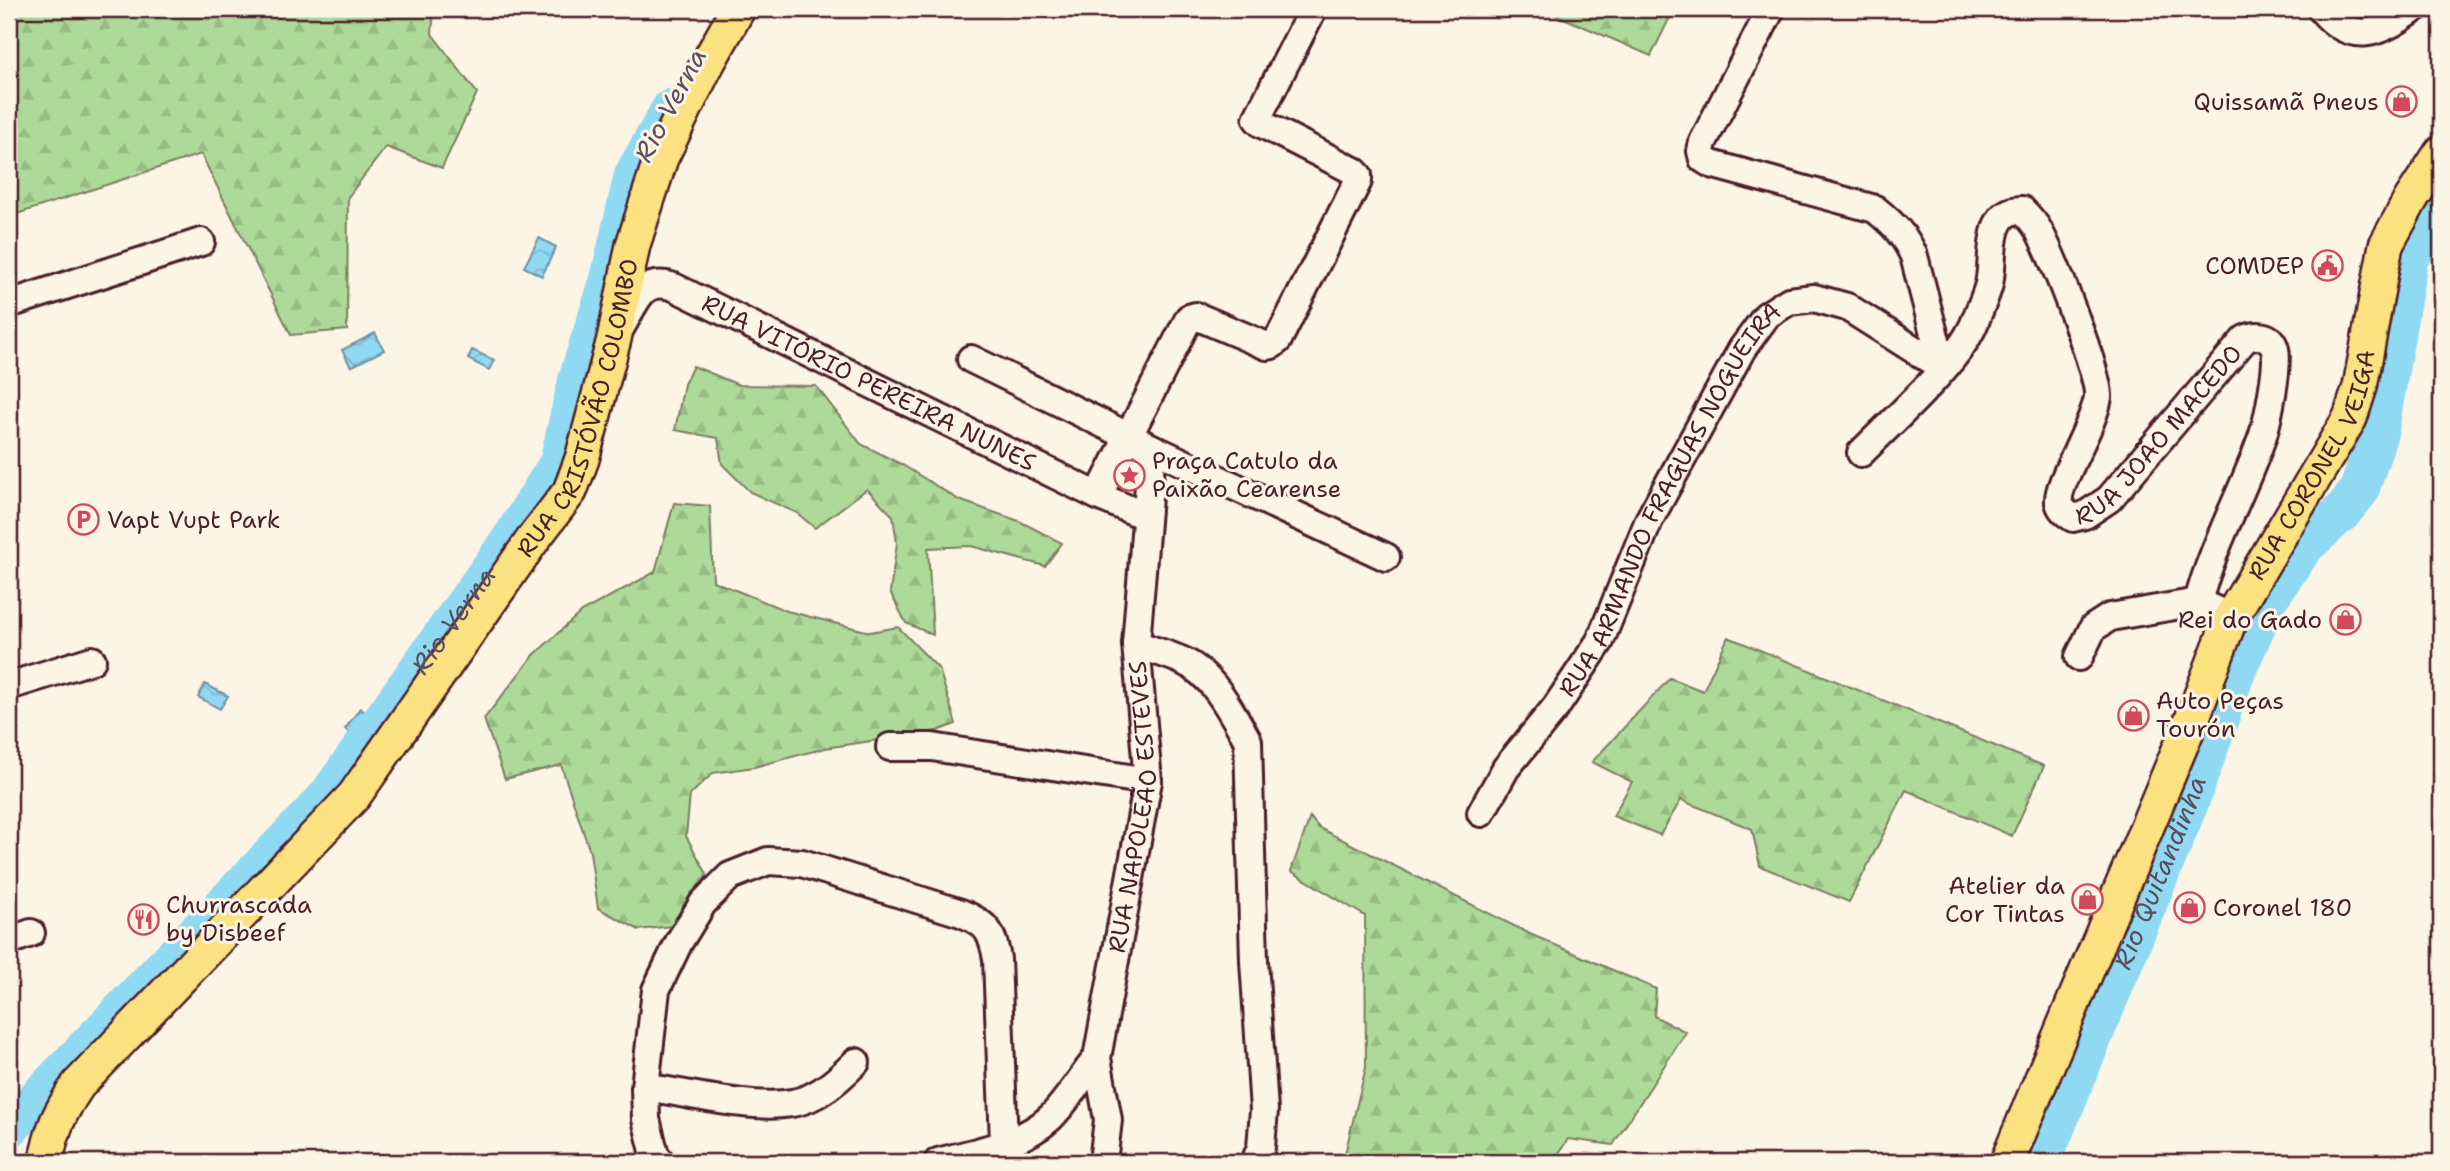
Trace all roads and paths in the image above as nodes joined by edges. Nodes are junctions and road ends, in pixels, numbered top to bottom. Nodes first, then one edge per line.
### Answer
1 (738, 9) edge
2 (1313, 9) edge
3 (1771, 9) edge
4 (2321, 9) edge
5 (2414, 9) edge
6 (2441, 153) edge
7 (201, 242) dead end
8 (9, 304) edge
9 (614, 339) junction
10 (971, 359) dead end
11 (1943, 368) junction
12 (1128, 435) junction
13 (1152, 448) junction
14 (1861, 453) dead end
15 (1098, 496) junction
16 (1145, 516) junction
17 (1386, 557) dead end
18 (2198, 602) junction
19 (2231, 617) junction
20 (1136, 644) junction
21 (2079, 657) dead end
22 (92, 660) dead end
23 (9, 686) edge
24 (890, 747) dead end
25 (1147, 781) junction
26 (1481, 813) dead end
27 (1097, 1058) junction
28 (856, 1062) dead end
29 (645, 1087) junction
30 (1004, 1143) junction
31 (46, 1162) edge
32 (660, 1162) edge
33 (938, 1162) edge
34 (1103, 1162) edge
35 (1255, 1162) edge
36 (2007, 1162) edge

1 - 9 main road, RUA CRISTÓVÃO COLOMBO
2 - 12 street
3 - 11 street
4 - 5 street
6 - 19 main road, RUA CORONEL VEIGA
7 - 8 street
9 - 15 street, RUA VITÓRIO PEREIRA NUNES
9 - 31 main road, RUA CRISTÓVÃO COLOMBO
10 - 12 street
11 - 14 street, RUA JOÃO MACEDO
11 - 18 street, RUA JOÃO MACEDO
11 - 26 street, RUA ARMANDO FRAGUAS NOGUEIRA
12 - 13 street
12 - 15 street
13 - 16 street, RUA NAPOLEÃO ESTEVES
13 - 17 street
15 - 16 street, RUA VITÓRIO PEREIRA NUNES
16 - 20 street, RUA NAPOLEÃO ESTEVES
18 - 19 street
18 - 21 street
19 - 36 main road, RUA CORONEL VEIGA
20 - 25 street, RUA NAPOLEÃO ESTEVES
20 - 35 street
22 - 23 street
24 - 25 street
25 - 27 street, RUA NAPOLEÃO ESTEVES
27 - 30 street
27 - 34 street, RUA NAPOLEÃO ESTEVES
28 - 29 street
29 - 30 street
29 - 32 street
30 - 33 street

